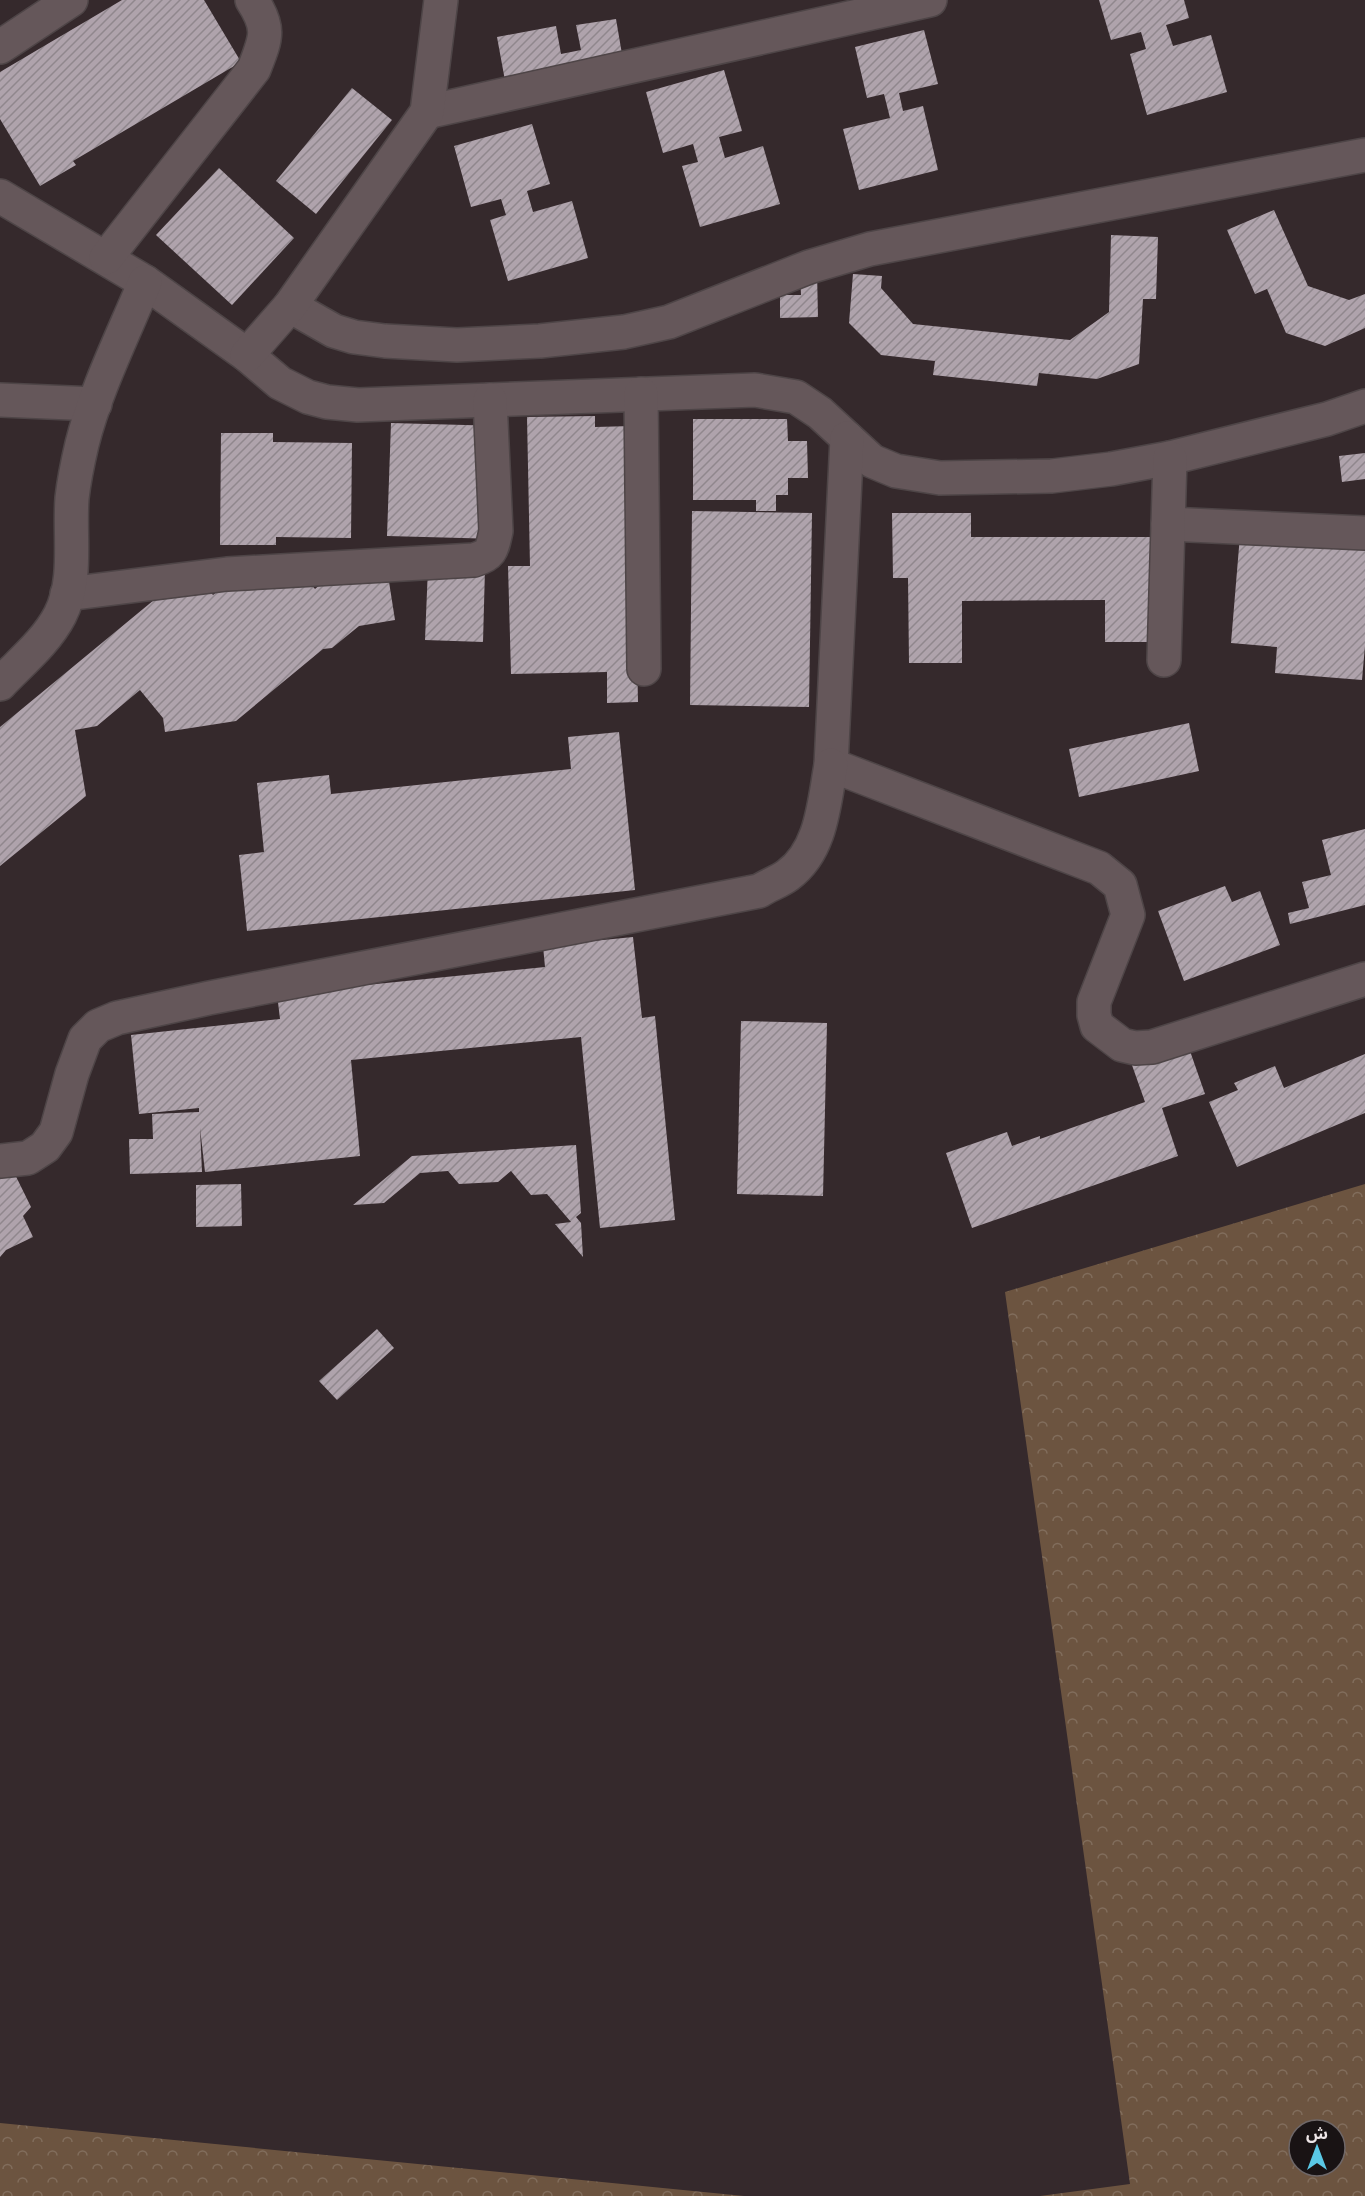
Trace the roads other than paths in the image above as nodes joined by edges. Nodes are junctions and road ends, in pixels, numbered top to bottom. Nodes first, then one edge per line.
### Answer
1 (71, 0) edge
2 (252, 0) edge
3 (441, 0) edge
4 (930, 0) edge
5 (0, 47) edge
6 (427, 112) junction
7 (1365, 155) edge
8 (0, 196) edge
9 (106, 258) junction
10 (146, 282) junction
11 (290, 306) junction
12 (246, 355) junction
13 (641, 394) junction
14 (0, 400) edge
15 (490, 400) junction
16 (95, 404) junction
17 (1365, 406) edge
18 (847, 438) junction
19 (1170, 458) junction
20 (1168, 524) junction
21 (1365, 533) edge
22 (67, 594) junction
23 (1164, 660) dead end
24 (644, 669) dead end
25 (0, 684) edge
26 (831, 765) junction
27 (1365, 979) edge
28 (0, 1161) edge

1 - 5 street
2 - 9 street
3 - 6 street
4 - 6 street
6 - 11 street
7 - 11 street
8 - 9 street
9 - 10 street
10 - 12 street
10 - 16 street
11 - 12 street
12 - 15 street
13 - 15 street
13 - 18 street
13 - 24 street
14 - 16 street
15 - 22 street
16 - 22 street
17 - 19 street
18 - 19 street
18 - 26 street
19 - 20 street
20 - 21 street
20 - 23 street
22 - 25 street
26 - 27 street
26 - 28 street

